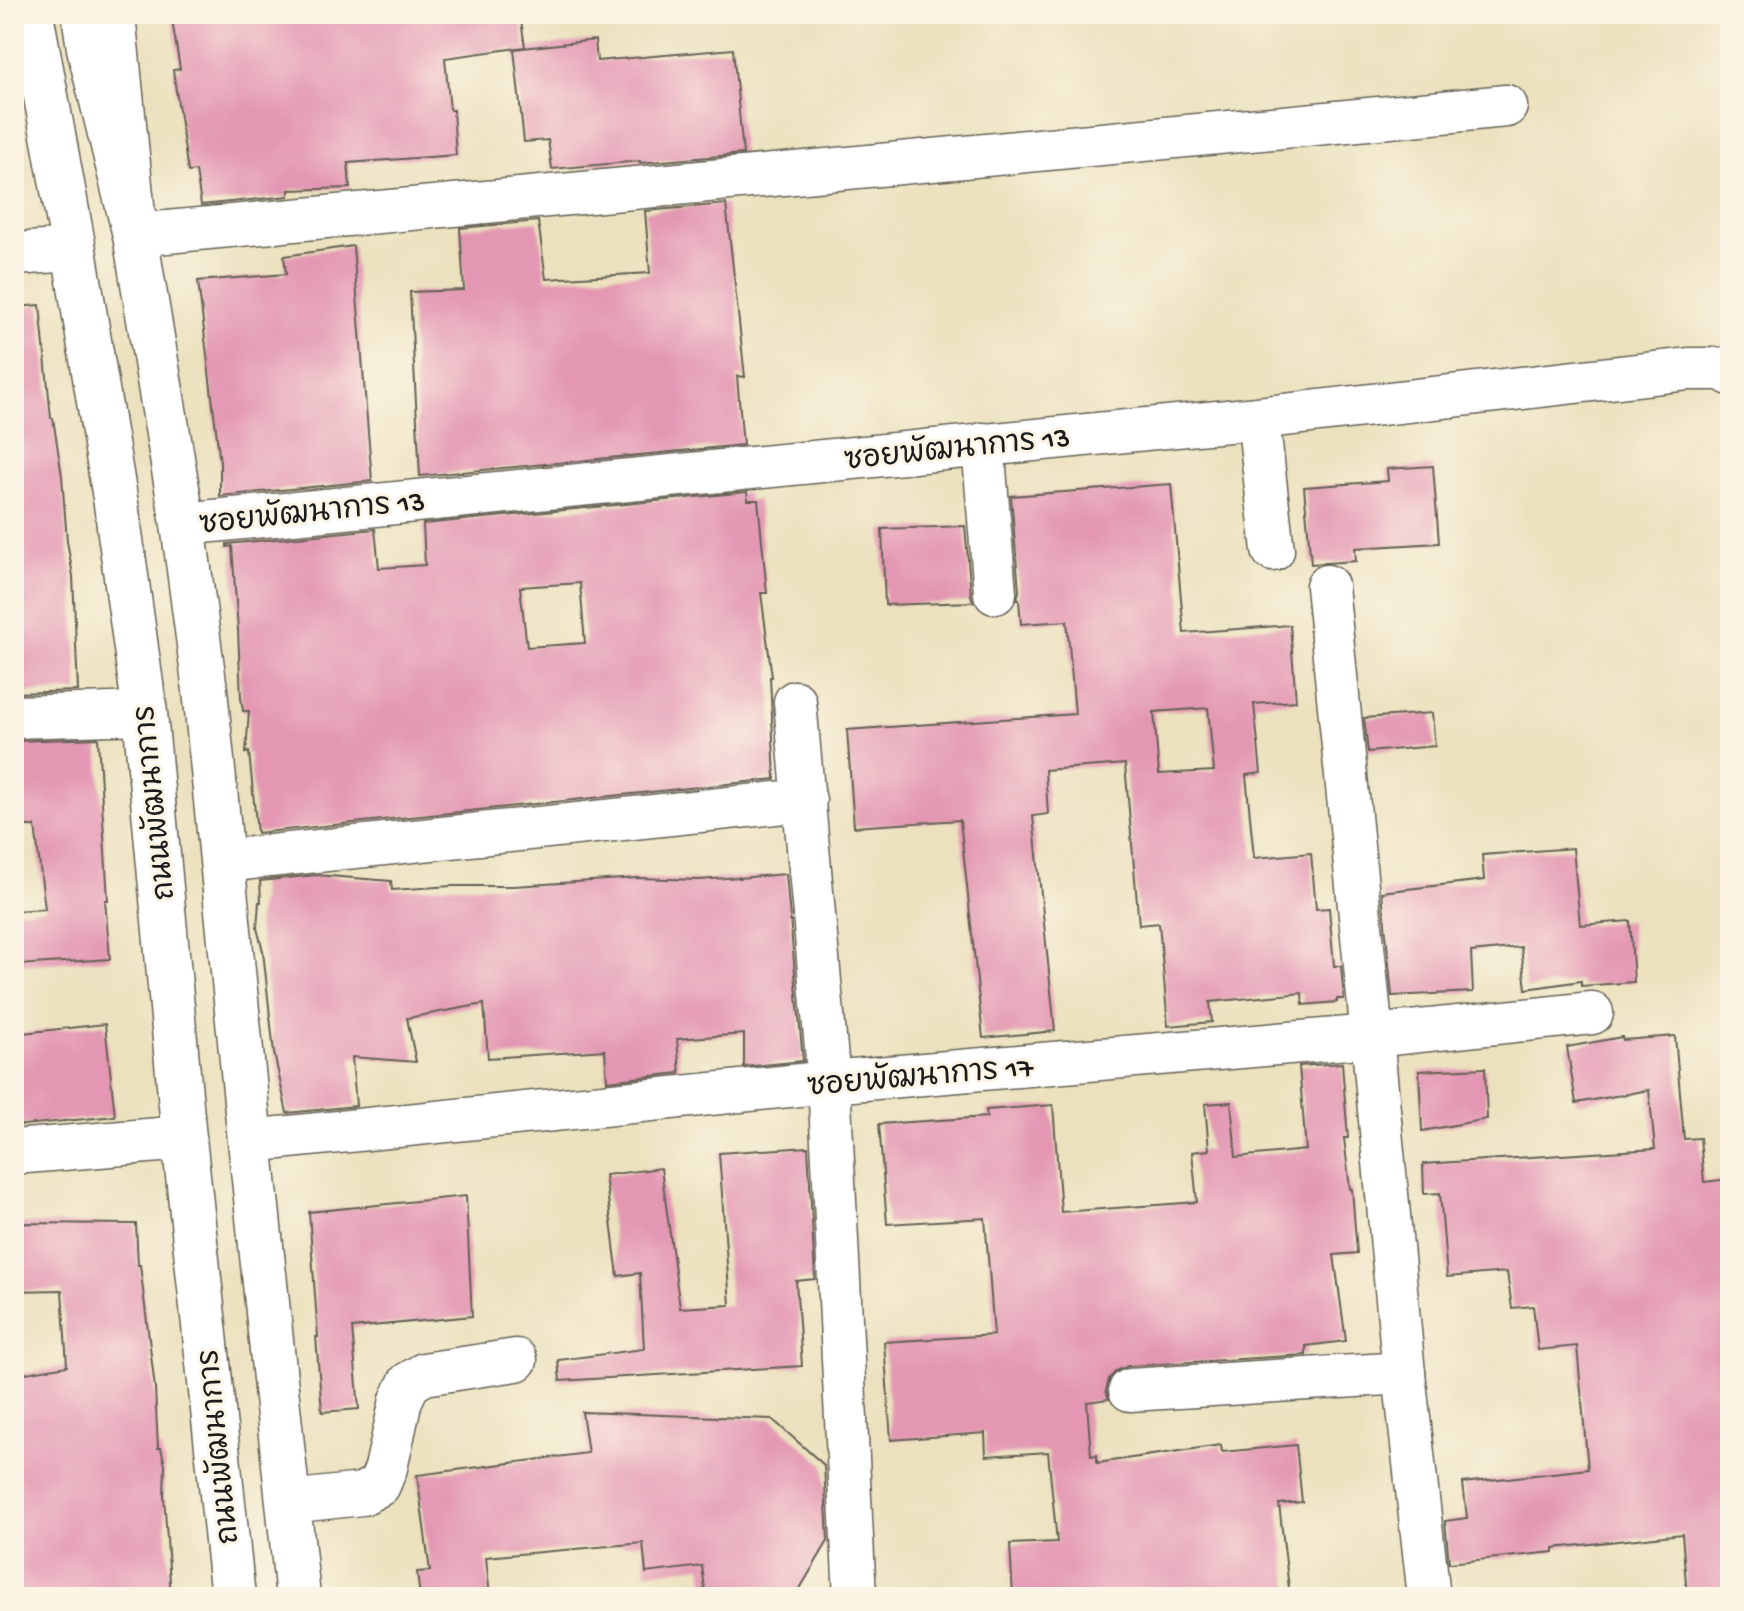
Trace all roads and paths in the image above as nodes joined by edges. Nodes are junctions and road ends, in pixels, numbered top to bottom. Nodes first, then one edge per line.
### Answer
1 (31, 14) edge
2 (84, 14) edge
3 (113, 14) edge
4 (1506, 106) dead end
5 (135, 235) junction
6 (74, 250) junction
7 (14, 254) edge
8 (1727, 362) edge
9 (1258, 418) junction
10 (983, 444) junction
11 (183, 524) junction
12 (1273, 550) dead end
13 (1327, 586) dead end
14 (995, 593) dead end
15 (795, 702) dead end
16 (145, 713) junction
17 (14, 717) edge
18 (805, 800) junction
19 (223, 861) junction
20 (1592, 1013) dead end
21 (1372, 1036) junction
22 (829, 1082) junction
23 (184, 1138) junction
24 (250, 1141) junction
25 (14, 1152) edge
26 (516, 1360) dead end
27 (1404, 1373) junction
28 (1130, 1390) dead end
29 (288, 1502) junction
30 (233, 1597) edge
31 (298, 1597) edge
32 (855, 1597) edge
33 (1429, 1597) edge

1 - 6 main road, ถนนพัฒนาการ
2 - 5 main road
3 - 5 main road
4 - 5 street
5 - 11 main road
6 - 7 street
6 - 16 main road, ถนนพัฒนาการ
8 - 9 street, ซอยพัฒนาการ 13
9 - 10 street, ซอยพัฒนาการ 13
9 - 12 street
10 - 11 street, ซอยพัฒนาการ 13
10 - 14 street
11 - 19 main road
13 - 21 street
15 - 18 street
16 - 17 street
16 - 23 main road, ถนนพัฒนาการ
18 - 19 street
18 - 22 street
19 - 24 main road
20 - 21 street, ซอยพัฒนาการ 17
21 - 22 street, ซอยพัฒนาการ 17
21 - 27 street
22 - 24 street, ซอยพัฒนาการ 17
22 - 32 street
23 - 25 main road
23 - 30 main road, ถนนพัฒนาการ
24 - 29 main road
26 - 29 street
27 - 28 street
27 - 33 street
29 - 31 main road

